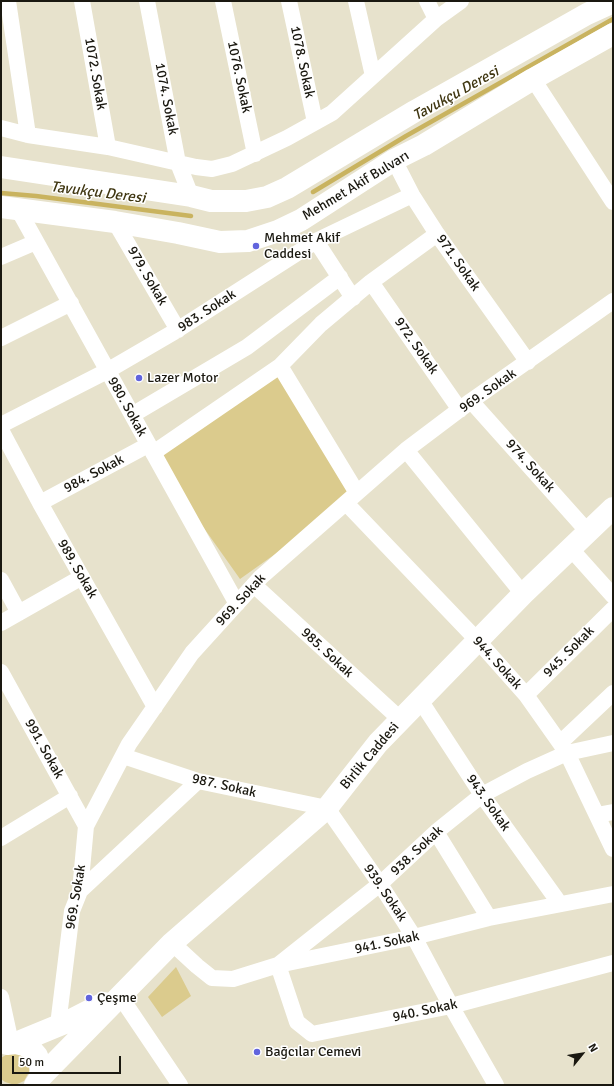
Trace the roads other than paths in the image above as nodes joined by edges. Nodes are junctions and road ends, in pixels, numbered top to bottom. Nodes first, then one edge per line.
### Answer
1 (8, 1) edge
2 (82, 1) edge
3 (146, 1) edge
4 (222, 1) edge
5 (289, 1) edge
6 (356, 1) edge
7 (427, 1) edge
8 (461, 1) edge
9 (613, 2) edge
10 (436, 19) junction
11 (613, 34) edge
12 (373, 76) junction
13 (533, 79) junction
14 (315, 122) junction
15 (1, 128) edge
16 (28, 135) junction
17 (108, 147) junction
18 (254, 154) junction
19 (394, 160) junction
20 (178, 163) junction
21 (1, 167) edge
22 (412, 194) junction
23 (191, 196) junction
24 (613, 202) edge
25 (10, 208) edge
26 (116, 222) junction
27 (438, 234) junction
28 (316, 241) junction
29 (36, 242) junction
30 (1, 257) edge
31 (340, 277) junction
32 (371, 282) junction
33 (353, 298) junction
34 (613, 302) edge
35 (71, 303) junction
36 (178, 330) junction
37 (1, 338) edge
38 (528, 362) junction
39 (280, 366) junction
40 (107, 371) junction
41 (465, 406) junction
42 (132, 415) junction
43 (1, 425) edge
44 (1, 430) edge
45 (151, 449) junction
46 (406, 450) junction
47 (352, 498) junction
48 (40, 503) junction
49 (613, 508) edge
50 (588, 532) junction
51 (571, 549) junction
52 (82, 577) junction
53 (1, 580) edge
54 (254, 585) junction
55 (523, 594) junction
56 (613, 596) edge
57 (237, 604) junction
58 (613, 609) edge
59 (19, 613) junction
60 (1, 623) edge
61 (478, 641) junction
62 (1, 672) edge
63 (613, 693) edge
64 (526, 695) junction
65 (420, 700) junction
66 (155, 707) junction
67 (401, 720) junction
68 (613, 742) edge
69 (563, 748) junction
70 (123, 756) junction
71 (198, 782) junction
72 (482, 795) junction
73 (70, 796) junction
74 (327, 808) junction
75 (613, 812) edge
76 (596, 815) junction
77 (86, 826) junction
78 (436, 832) junction
79 (1, 838) edge
80 (613, 849) edge
81 (380, 884) junction
82 (80, 891) junction
83 (613, 894) edge
84 (560, 904) junction
85 (490, 918) junction
86 (414, 937) junction
87 (172, 944) junction
88 (613, 962) edge
89 (278, 966) junction
90 (120, 996) junction
91 (1, 997) edge
92 (451, 1006) junction
93 (58, 1025) junction
94 (9, 1044) edge
95 (37, 1082) edge
96 (180, 1085) edge
97 (496, 1085) edge

1 - 16 street
2 - 17 street, 1072. Sokak
3 - 20 street, 1074. Sokak
4 - 18 street, 1076. Sokak
5 - 14 street, 1078. Sokak
6 - 12 street
7 - 10 street
8 - 10 street
9 - 23 main road
10 - 12 street
11 - 13 main road, Mehmet Akif Bulvarı
12 - 14 street
13 - 19 main road, Mehmet Akif Bulvarı
13 - 24 street
14 - 18 street
15 - 16 street
16 - 17 street
17 - 20 street
18 - 20 street
19 - 22 street, 971. Sokak
19 - 26 main road, Mehmet Akif Bulvarı
20 - 23 street, 1074. Sokak
21 - 23 main road
22 - 27 street, 971. Sokak
22 - 28 street, 983. Sokak
25 - 26 main road, Mehmet Akif Bulvarı
25 - 29 street, 980. Sokak
26 - 36 street, 979. Sokak
27 - 32 street, 984. Sokak
27 - 38 street, 971. Sokak
28 - 31 street
28 - 36 street, 983. Sokak
29 - 30 street
29 - 35 street, 980. Sokak
31 - 33 street
31 - 42 street
32 - 33 street, 984. Sokak
32 - 41 street, 972. Sokak
33 - 39 street, 984. Sokak
34 - 38 street, 969. Sokak
35 - 37 street
35 - 40 street, 980. Sokak
36 - 40 street, 983. Sokak
38 - 41 street, 969. Sokak
39 - 45 street, 984. Sokak
39 - 47 street, 944. Sokak
40 - 42 street, 980. Sokak
40 - 43 street, 983. Sokak
41 - 46 street, 969. Sokak
41 - 50 street, 974. Sokak
42 - 45 street, 980. Sokak
44 - 48 street, 989. Sokak
45 - 48 street, 984. Sokak
45 - 57 street, 980. Sokak
46 - 47 street, 969. Sokak
46 - 55 street
47 - 54 street, 969. Sokak
47 - 61 street, 944. Sokak
48 - 52 street, 989. Sokak
49 - 50 main road, Birlik Caddesi
50 - 51 main road, Birlik Caddesi
51 - 55 main road, Birlik Caddesi
51 - 56 street
52 - 59 street
52 - 66 street, 989. Sokak
53 - 59 street
54 - 57 street, 969. Sokak
54 - 67 street, 985. Sokak
55 - 61 main road, Birlik Caddesi
57 - 66 street, 969. Sokak
58 - 64 street, 945. Sokak
59 - 60 street
61 - 64 street, 944. Sokak
61 - 65 main road, Birlik Caddesi
62 - 73 street, 991. Sokak
63 - 69 street
64 - 69 street, 944. Sokak
65 - 67 main road, Birlik Caddesi
65 - 72 street, 943. Sokak
66 - 70 street, 969. Sokak
67 - 74 main road, Birlik Caddesi
68 - 69 street
69 - 72 street, 938. Sokak
69 - 76 street, 944. Sokak
70 - 71 street, 987. Sokak
70 - 77 street, 969. Sokak
71 - 74 street, 987. Sokak
71 - 82 street
72 - 78 street, 938. Sokak
72 - 84 street, 943. Sokak
73 - 77 street, 991. Sokak
73 - 79 street
74 - 81 street, 939. Sokak
74 - 87 main road, Birlik Caddesi
75 - 76 street
76 - 80 street, 944. Sokak
77 - 82 street, 969. Sokak
78 - 81 street, 938. Sokak
78 - 85 street
81 - 86 street, 939. Sokak
81 - 89 street, 938. Sokak
82 - 93 street, 969. Sokak
83 - 84 street, 941. Sokak
84 - 85 street, 941. Sokak
85 - 86 street, 941. Sokak
86 - 89 street, 941. Sokak
86 - 92 street, 939. Sokak
87 - 89 street, 941. Sokak
87 - 90 main road, Birlik Caddesi
88 - 92 street, 940. Sokak
89 - 92 street, 940. Sokak
90 - 93 main road, Birlik Caddesi
90 - 95 main road, Birlik Caddesi
90 - 96 street
91 - 94 street
92 - 97 street, 939. Sokak
93 - 94 main road, Birlik Caddesi
94 - 95 main road

